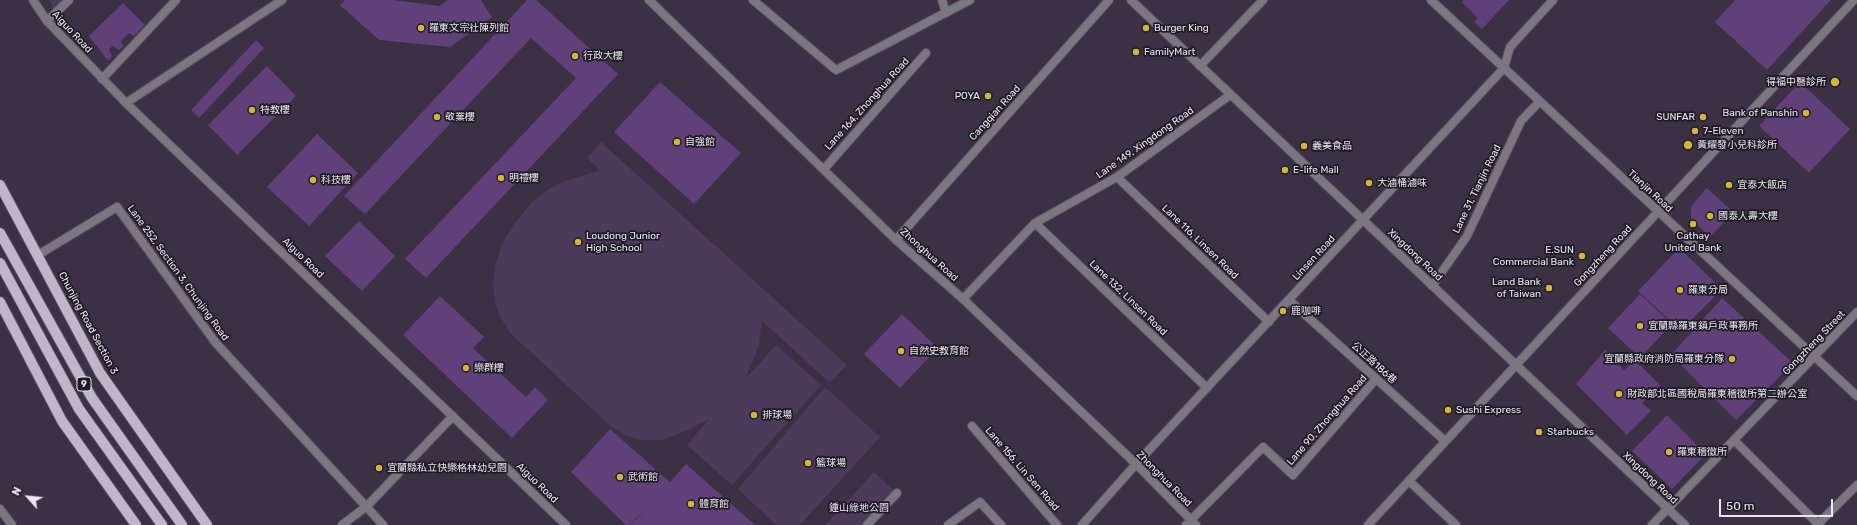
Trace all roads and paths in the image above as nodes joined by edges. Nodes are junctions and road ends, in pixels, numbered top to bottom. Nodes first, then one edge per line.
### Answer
1 (33, 0) edge
2 (69, 0) edge
3 (176, 0) edge
4 (282, 0) edge
5 (649, 0) edge
6 (753, 0) edge
7 (942, 0) edge
8 (970, 0) edge
9 (1109, 0) edge
10 (1131, 0) edge
11 (1263, 0) edge
12 (1431, 0) edge
13 (1552, 0) edge
14 (1854, 0) edge
15 (1857, 2) edge
16 (946, 13) junction
17 (47, 21) junction
18 (926, 54) dead end
19 (1200, 66) junction
20 (1504, 68) junction
21 (102, 79) junction
22 (1230, 95) junction
23 (1539, 102) junction
24 (126, 103) junction
25 (824, 168) junction
26 (1117, 177) junction
27 (0, 185) edge
28 (1658, 212) junction
29 (1363, 220) junction
30 (1035, 223) junction
31 (0, 233) edge
32 (896, 240) junction
33 (38, 255) junction
34 (0, 263) edge
35 (1432, 286) junction
36 (963, 299) junction
37 (1289, 300) junction
38 (0, 302) edge
39 (1857, 312) edge
40 (1269, 322) junction
41 (1814, 357) junction
42 (1516, 365) junction
43 (1376, 380) junction
44 (1207, 388) junction
45 (1857, 396) edge
46 (453, 416) junction
47 (972, 426) dead end
48 (1734, 440) junction
49 (1445, 441) junction
50 (1136, 464) junction
51 (1409, 481) junction
52 (1857, 485) edge
53 (897, 493) dead end
54 (367, 506) junction
55 (1667, 508) junction
56 (0, 509) edge
57 (1191, 523) edge
58 (12, 525) edge
59 (136, 525) edge
60 (162, 525) edge
61 (182, 525) edge
62 (207, 525) edge
63 (342, 525) edge
64 (383, 525) edge
65 (566, 525) edge
66 (867, 525) edge
67 (948, 525) edge
68 (1001, 525) edge
69 (1057, 525) edge
70 (1082, 525) edge
71 (1368, 525) edge
72 (1456, 525) edge
73 (1652, 525) edge
74 (1685, 525) edge

1 - 17 street, Aiguo Road
2 - 17 street
3 - 21 street
4 - 24 street
5 - 25 street, Zhonghua Road
6 - 16 street
7 - 16 street
8 - 16 street
9 - 32 street, Cangqian Road
10 - 19 street, Xingdong Road
11 - 19 street
12 - 20 street, Tianjin Road
13 - 20 street, Linsen Road
14 - 15 street
14 - 28 street, Gongzheng Road
17 - 21 street, Aiguo Road
18 - 25 street, Lane 164, Zhonghua Road
19 - 22 street, Xingdong Road
20 - 23 street, Tianjin Road
20 - 29 street, Linsen Road
21 - 24 street, Aiguo Road
22 - 26 street, Lane 149, Xingdong Road
22 - 29 street, Xingdong Road
23 - 28 street, Tianjin Road
23 - 35 street, Lane 31, Tianjin Road
24 - 46 street, Aiguo Road
25 - 32 street, Zhonghua Road
26 - 30 street, Lane 149, Xingdong Road
26 - 40 street, Lane 116, Linsen Road
27 - 33 main road, Chunjing Road Section 3
28 - 41 street, Tianjin Road
28 - 42 street, Gongzheng Road
29 - 35 street, Xingdong Road
29 - 37 street, Linsen Road
30 - 36 street, Lane 149, Xingdong Road
30 - 44 street, Lane 132, Linsen Road
31 - 61 main road, 9
32 - 36 street, Zhonghua Road
33 - 54 street, Lane 252, Section 3, Chunjing Road
33 - 62 main road, Chunjing Road Section 3
34 - 60 main road, 9
35 - 42 street, Xingdong Road
36 - 50 street, Zhonghua Road
37 - 40 street, Linsen Road
37 - 43 street, 公正路186巷
38 - 59 main road
39 - 41 street, Gongzheng Street
40 - 44 street, Linsen Road
41 - 45 street, Tianjin Road
41 - 48 street, Gongzheng Street
42 - 49 street, Gongzheng Road
42 - 55 street, Xingdong Road
43 - 49 street, 公正路186巷
43 - 57 street, Lane 90, Zhonghua Road
44 - 50 street, Linsen Road
46 - 54 street
46 - 65 street, Aiguo Road
47 - 69 street, Lane 156, Lin Sen Road
48 - 52 street
48 - 55 street, Gongzheng Street
49 - 51 street, Gongzheng Road
50 - 57 street, Zhonghua Road
50 - 70 street, Linsen Road
51 - 71 street, Gongzheng Road
51 - 72 street
53 - 66 street
54 - 63 street
54 - 64 street
55 - 73 street, Gongzheng Street
55 - 74 street, Xingdong Road
56 - 58 street
67 - 68 street

